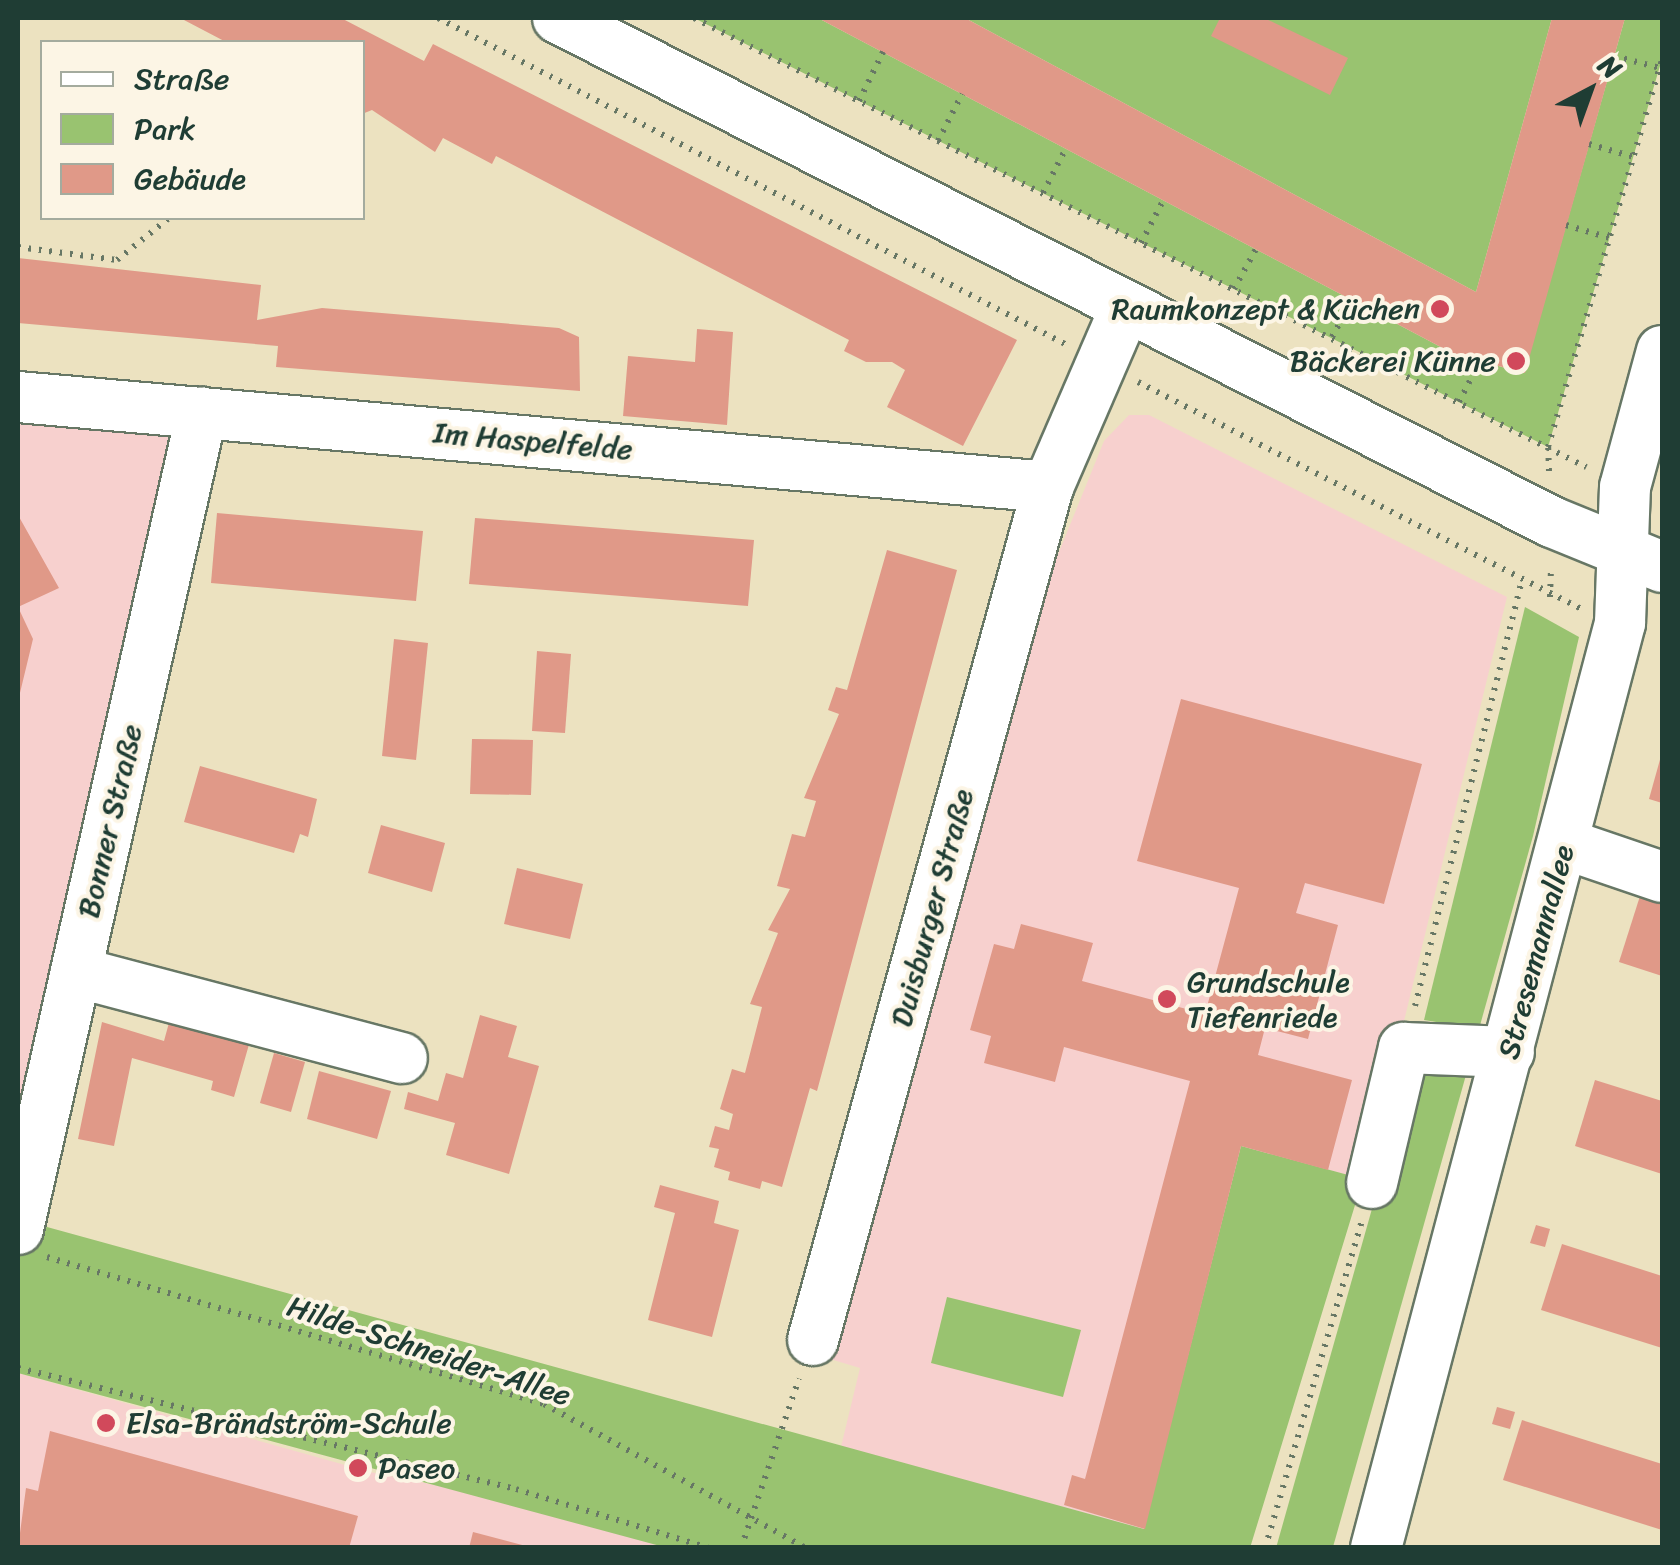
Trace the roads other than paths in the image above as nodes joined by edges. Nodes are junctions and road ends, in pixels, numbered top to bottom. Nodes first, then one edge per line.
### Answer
1 (558, 18) edge
2 (628, 34) edge
3 (1126, 308) junction
4 (1662, 351) edge
5 (18, 396) edge
6 (202, 412) junction
7 (1048, 487) junction
8 (1642, 559) edge
9 (1565, 844) junction
10 (1662, 876) edge
11 (76, 972) junction
12 (1509, 1052) junction
13 (402, 1058) dead end
14 (1372, 1183) road end
15 (27, 1242) edge
16 (812, 1340) road end
17 (1376, 1548) edge

1 - 2 street
2 - 3 street
3 - 7 street, Duisburger Straße
3 - 8 street
4 - 8 street, Stresemannallee
5 - 6 street, Im Haspelfelde
6 - 7 street, Im Haspelfelde
6 - 11 street, Bonner Straße
7 - 16 street, Duisburger Straße
8 - 9 street, Stresemannallee
9 - 10 street
9 - 12 street, Stresemannallee
11 - 13 street
11 - 15 street, Bonner Straße
12 - 14 street
12 - 17 street, Stresemannallee

